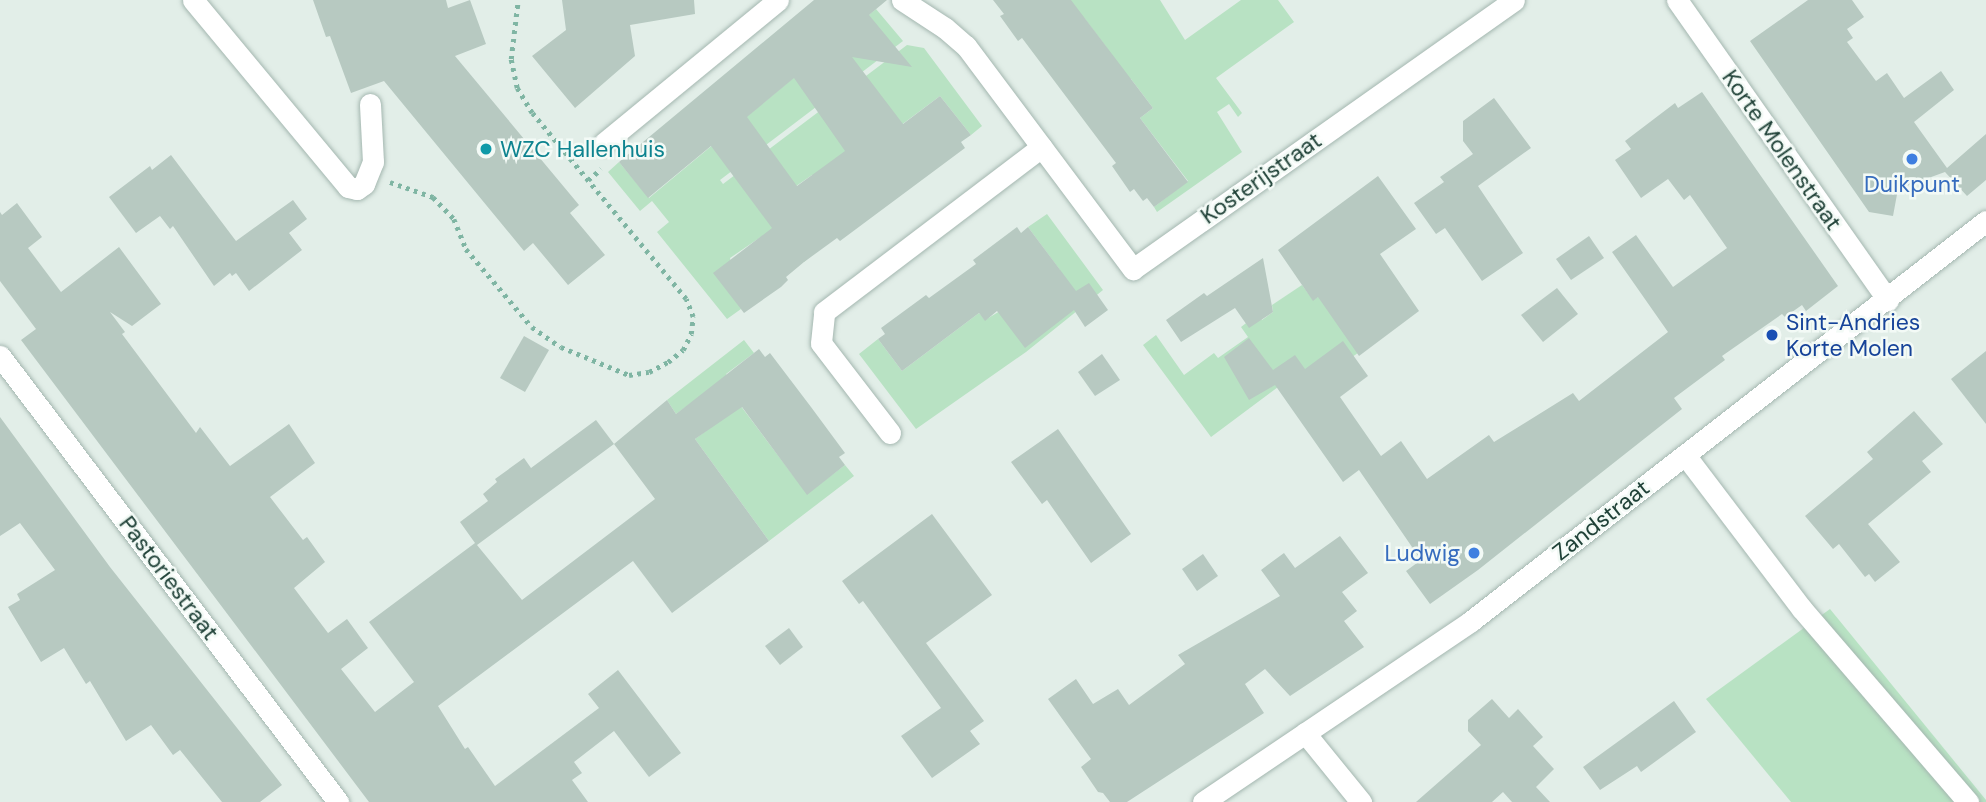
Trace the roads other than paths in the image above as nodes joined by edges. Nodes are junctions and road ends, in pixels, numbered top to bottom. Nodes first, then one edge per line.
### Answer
1 (193, 0) edge
2 (778, 0) edge
3 (901, 0) edge
4 (1514, 0) edge
5 (1677, 0) edge
6 (370, 104) dead end
7 (604, 144) dead end
8 (1041, 147) junction
9 (1986, 221) edge
10 (1888, 300) junction
11 (0, 356) edge
12 (890, 433) dead end
13 (1685, 455) junction
14 (1305, 733) junction
15 (338, 802) edge
16 (1203, 802) edge
17 (1361, 802) edge
18 (1968, 802) edge

1 - 6 street
2 - 7 street
3 - 8 street, Kosterijstraat
4 - 8 street, Kosterijstraat
5 - 10 street, Korte Molenstraat
8 - 12 street
9 - 10 street, Zandstraat
10 - 13 street, Zandstraat
11 - 15 street, Pastoriestraat
13 - 14 street, Zandstraat
13 - 18 street
14 - 16 street, Zandstraat
14 - 17 street

